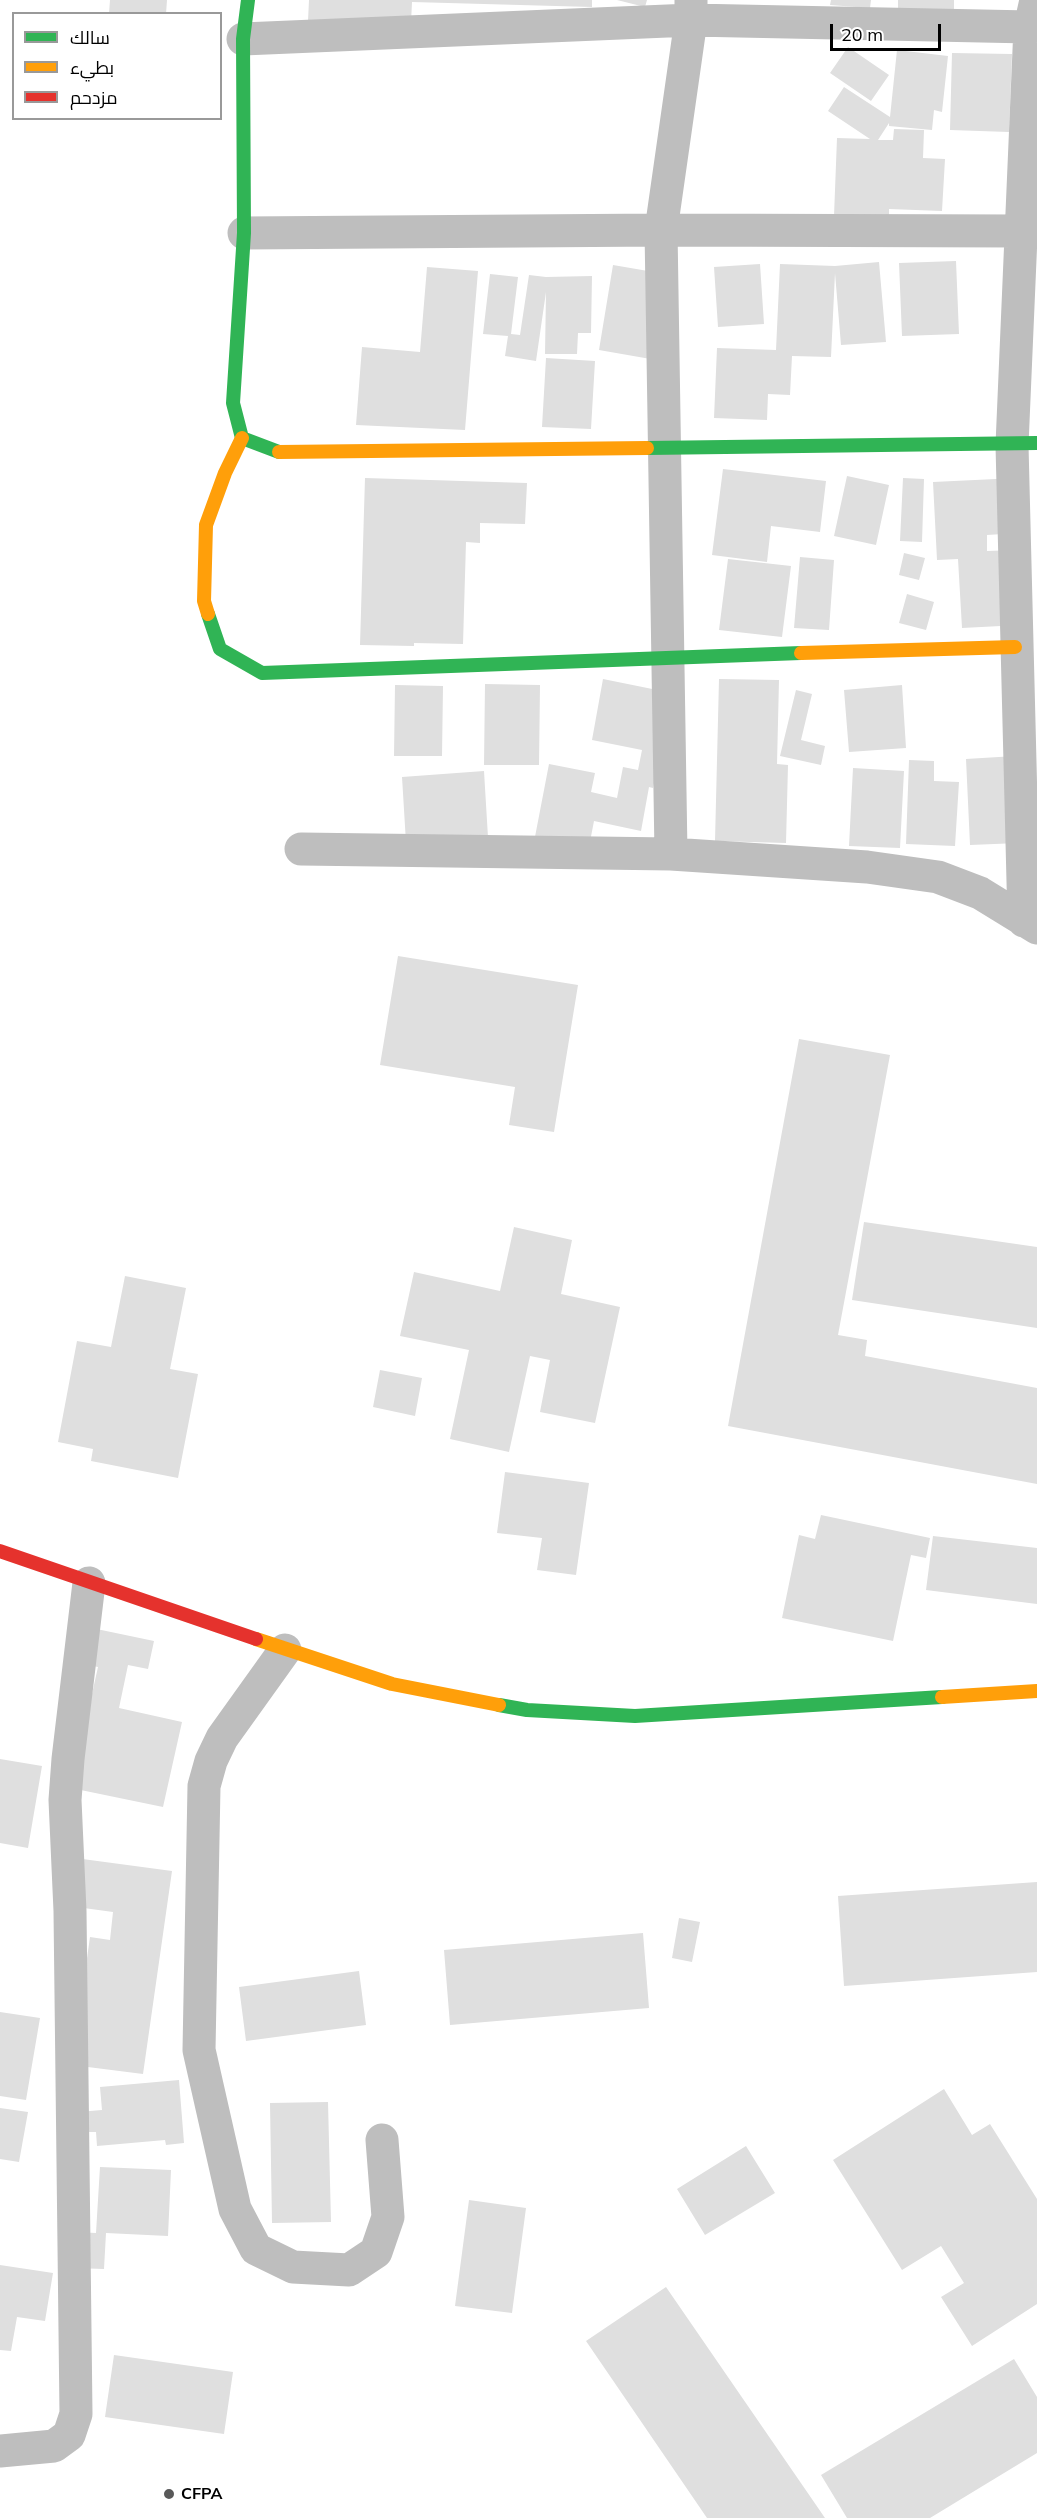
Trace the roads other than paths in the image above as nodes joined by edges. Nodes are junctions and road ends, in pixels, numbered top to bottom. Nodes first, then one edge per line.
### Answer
1 (248, 0) edge
2 (691, 10) edge
3 (1033, 14) edge
4 (243, 39) junction
5 (661, 230) junction
6 (1021, 231) junction
7 (244, 233) junction
8 (242, 438) junction
9 (1024, 444) edge
10 (665, 448) junction
11 (1015, 647) junction
12 (668, 656) junction
13 (301, 849) dead end
14 (671, 854) junction
15 (1030, 925) edge
16 (0, 1551) edge
17 (88, 1583) junction
18 (285, 1650) junction
19 (1037, 1691) edge
20 (382, 2140) dead end
21 (0, 2451) edge

1 - 4 street
2 - 3 street
2 - 4 street
2 - 5 street
3 - 6 street
4 - 7 street
5 - 6 street
5 - 7 street
5 - 10 street
6 - 9 street
7 - 8 street
8 - 10 street
8 - 12 street
9 - 10 street
9 - 11 street
10 - 12 street
11 - 12 street
11 - 15 street
12 - 14 street
13 - 14 street
14 - 15 street
16 - 17 street
17 - 18 street
17 - 21 street
18 - 19 street
18 - 20 street

